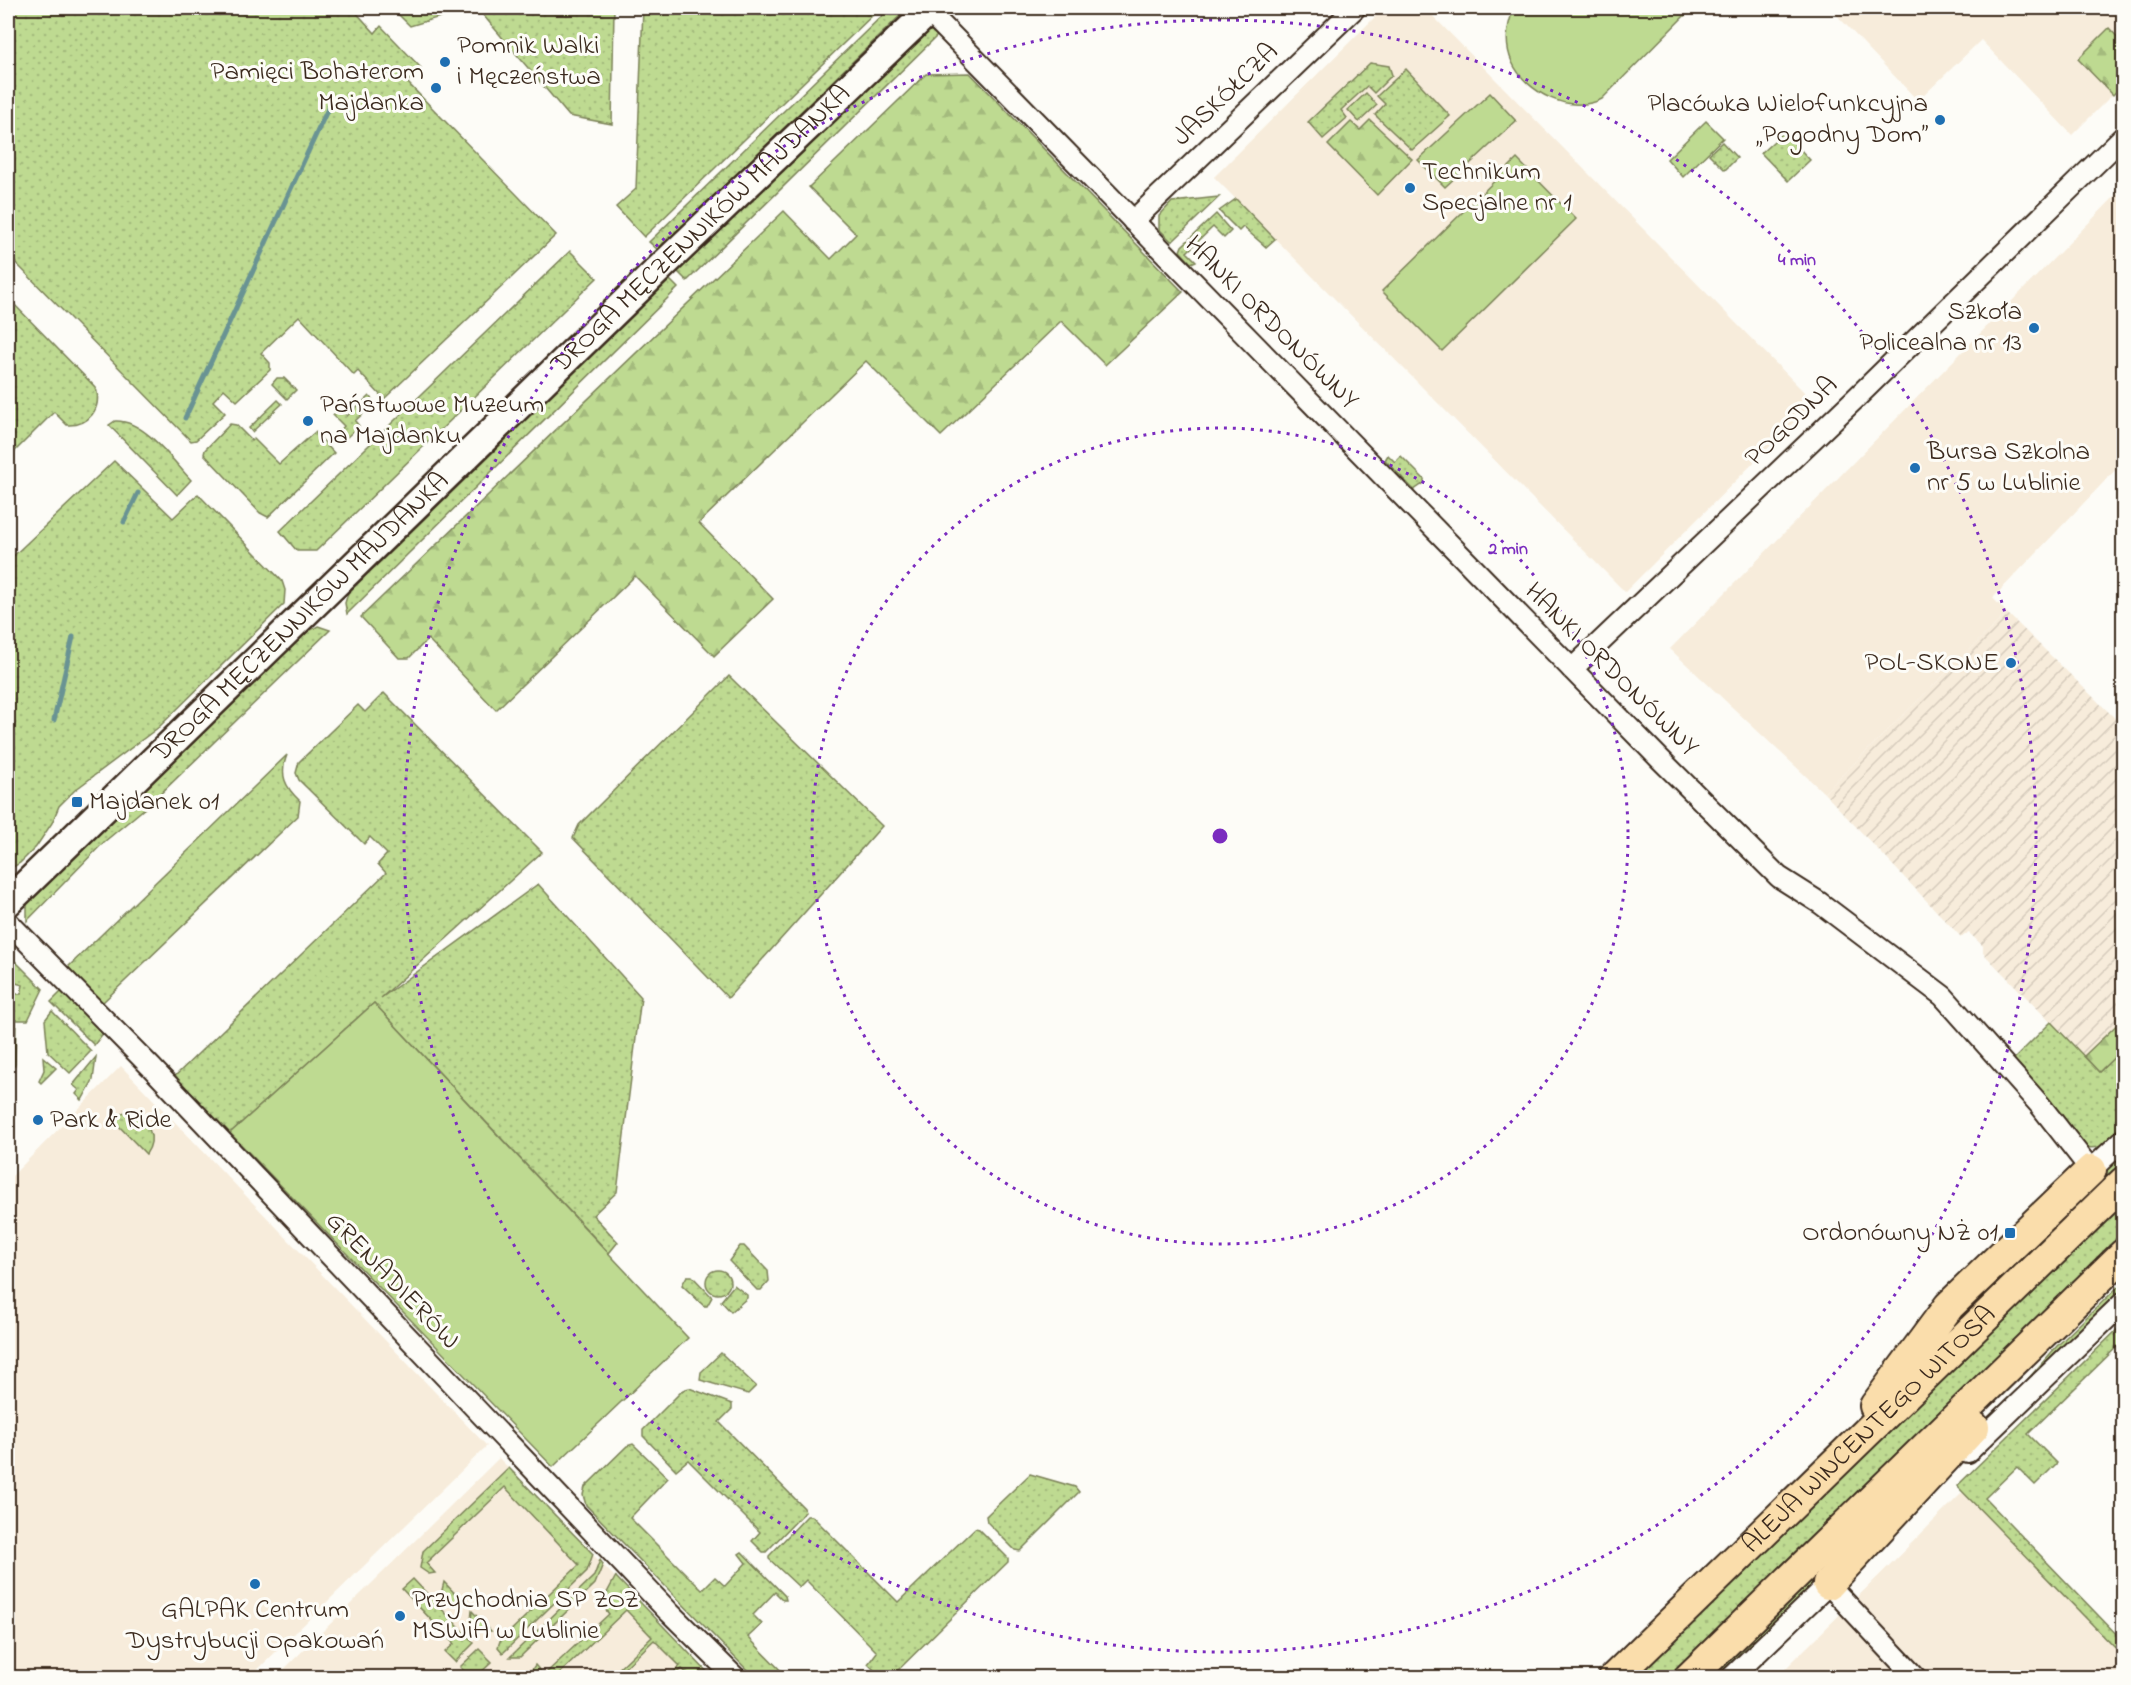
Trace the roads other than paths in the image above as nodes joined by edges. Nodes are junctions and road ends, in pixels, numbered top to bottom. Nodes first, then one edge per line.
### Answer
1 (1355, 8) edge
2 (930, 9) edge
3 (2124, 136) edge
4 (1133, 221) junction
5 (1572, 669) junction
6 (8, 902) edge
7 (8, 922) edge
8 (2124, 1139) edge
9 (2091, 1170) junction
10 (2124, 1182) edge
11 (2124, 1254) edge
12 (2080, 1297) junction
13 (2124, 1302) edge
14 (1836, 1462) junction
15 (1828, 1584) junction
16 (736, 1677) edge
17 (1614, 1677) edge
18 (1689, 1677) edge
19 (1731, 1677) edge
20 (1916, 1677) edge

1 - 4 street, JASKÓŁCZA
2 - 4 street, HANKI ORDONÓWNY
2 - 6 street, DROGA MĘCZENNIKÓW MAJDANKA
3 - 5 street, POGODNA
4 - 5 street, HANKI ORDONÓWNY
5 - 9 street, HANKI ORDONÓWNY
7 - 16 street, GRENADIERÓW
8 - 9 street
9 - 14 main road
10 - 14 main road, ALEJA WINCENTEGO WITOSA
11 - 12 main road, ALEJA WINCENTEGO WITOSA
12 - 15 main road
12 - 18 main road, ALEJA WINCENTEGO WITOSA
13 - 15 street
14 - 17 main road, ALEJA WINCENTEGO WITOSA
15 - 19 street
15 - 20 street

